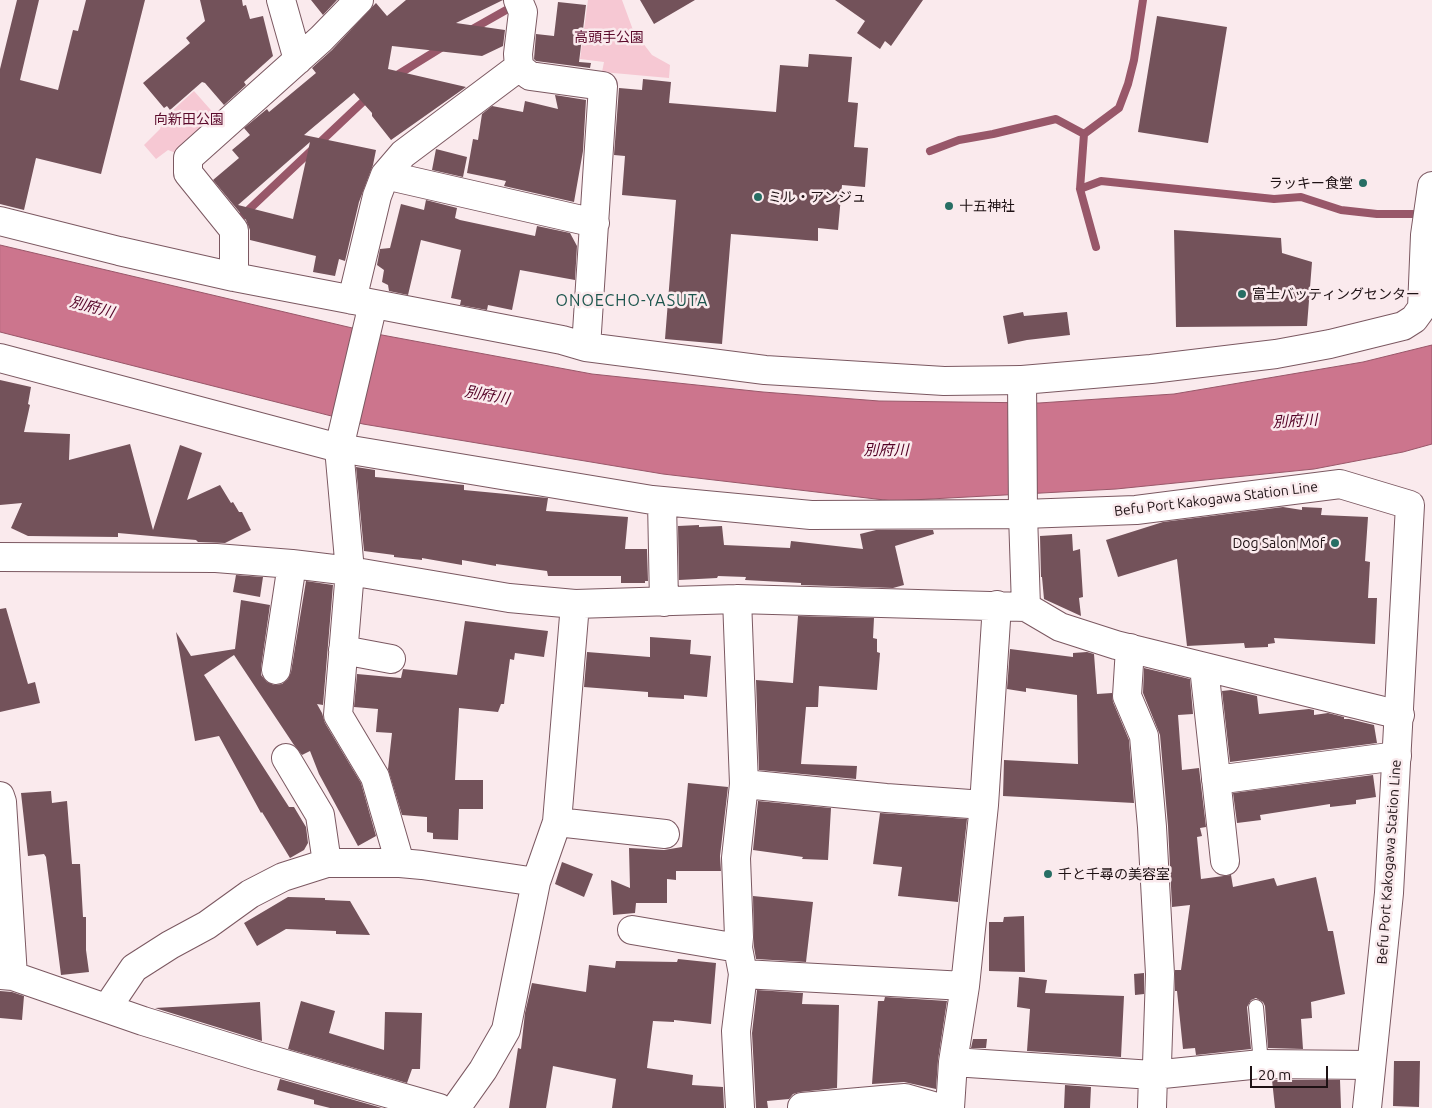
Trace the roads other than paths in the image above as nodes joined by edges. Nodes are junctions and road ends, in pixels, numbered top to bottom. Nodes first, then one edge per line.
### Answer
1 (281, 0) edge
2 (359, 0) edge
3 (520, 6) edge
4 (298, 60) junction
5 (520, 67) junction
6 (385, 175) junction
7 (1432, 186) edge
8 (0, 221) edge
9 (595, 223) junction
10 (234, 277) junction
11 (363, 302) junction
12 (1427, 304) edge
13 (586, 347) junction
14 (0, 358) edge
15 (1022, 386) junction
16 (340, 448) junction
17 (662, 501) junction
18 (1023, 508) junction
19 (0, 557) edge
20 (292, 564) junction
21 (350, 571) junction
22 (738, 599) junction
23 (664, 602) junction
24 (575, 604) junction
25 (997, 605) junction
26 (1026, 607) junction
27 (1130, 648) junction
28 (343, 650) junction
29 (391, 659) dead end
30 (1204, 667) junction
31 (276, 670) dead end
32 (1400, 715) junction
33 (1397, 756) junction
34 (286, 758) dead end
35 (1216, 780) junction
36 (744, 784) junction
37 (0, 796) edge
38 (984, 805) junction
39 (557, 822) junction
40 (665, 834) dead end
41 (1225, 861) dead end
42 (327, 863) junction
43 (400, 863) junction
44 (536, 882) junction
45 (632, 930) dead end
46 (741, 961) junction
47 (7, 975) edge
48 (965, 986) junction
49 (1256, 1007) dead end
50 (107, 1008) junction
51 (953, 1062) junction
52 (1261, 1064) junction
53 (1370, 1065) junction
54 (1153, 1075) junction
55 (842, 1106) edge
56 (802, 1107) dead end
57 (439, 1108) edge
58 (456, 1108) edge
59 (740, 1108) edge
60 (940, 1108) edge
61 (950, 1108) edge
62 (1152, 1108) edge
63 (1367, 1108) edge

1 - 4 street
2 - 4 street
3 - 5 street
4 - 10 street
5 - 6 street
5 - 9 street
6 - 9 street
6 - 11 street
7 - 12 street
8 - 10 street
9 - 13 street
10 - 11 street
11 - 13 street
11 - 16 street
12 - 15 street
13 - 15 street
14 - 16 street
15 - 18 street
16 - 17 street
16 - 21 street
17 - 18 street
17 - 23 street
18 - 26 street
18 - 32 street, Befu Port Kakogawa Station Line
19 - 20 street
20 - 21 street
20 - 31 street
21 - 24 street
21 - 28 street
22 - 23 street
22 - 25 street
22 - 36 street
23 - 24 street
24 - 39 street
25 - 26 street
25 - 38 street
26 - 27 street
27 - 30 street
27 - 54 street
28 - 29 street
28 - 43 street
30 - 32 street
30 - 35 street
32 - 33 street, Befu Port Kakogawa Station Line
33 - 35 street
33 - 53 street, Befu Port Kakogawa Station Line
34 - 42 street
35 - 41 street
36 - 38 street
36 - 46 street
37 - 47 street
38 - 48 street
39 - 40 street
39 - 44 street
42 - 43 street
42 - 50 street
43 - 44 street
44 - 58 street
45 - 46 street
46 - 48 street
46 - 59 street
47 - 50 street
48 - 51 street
49 - 52 lane
50 - 57 street
51 - 54 street
51 - 61 street
52 - 53 street
52 - 54 street
53 - 63 street, Befu Port Kakogawa Station Line
54 - 62 street
55 - 56 street
55 - 60 street

